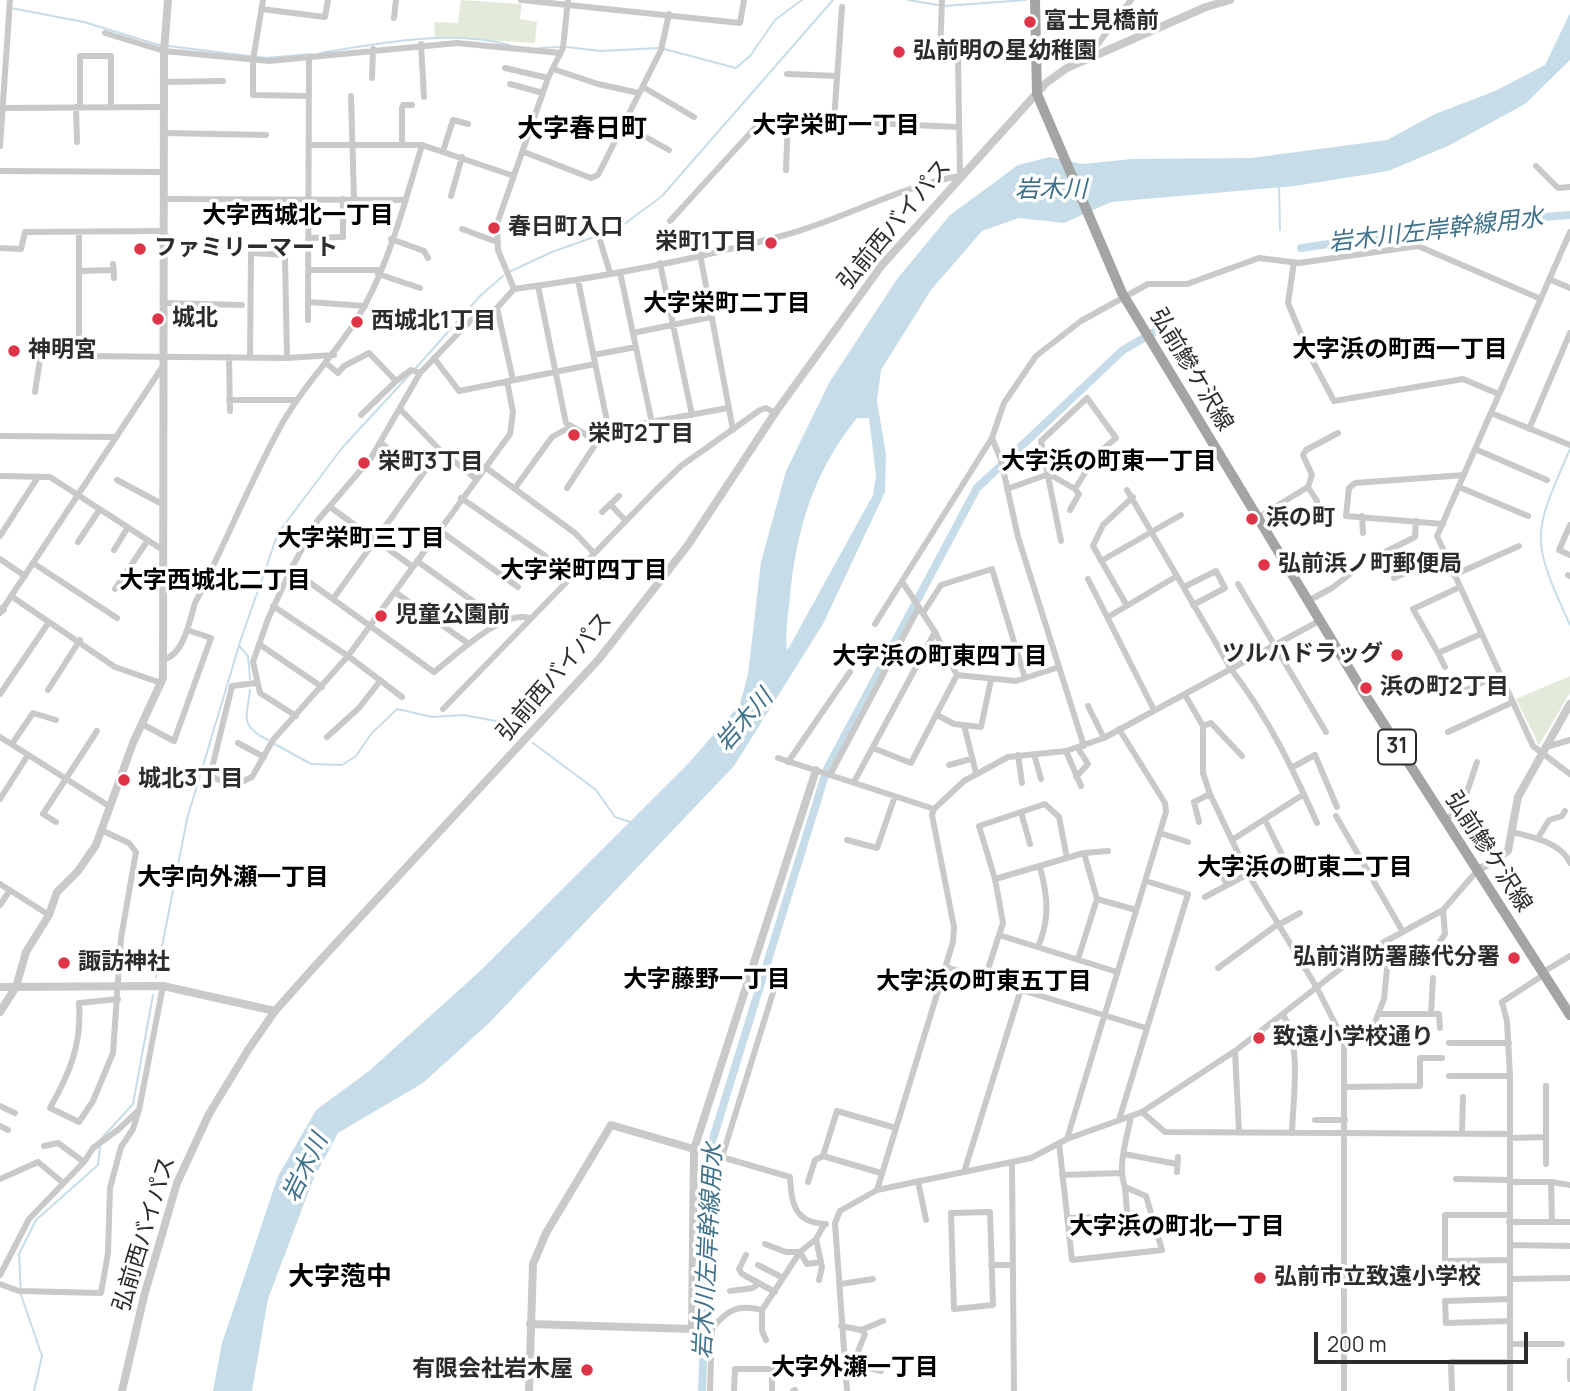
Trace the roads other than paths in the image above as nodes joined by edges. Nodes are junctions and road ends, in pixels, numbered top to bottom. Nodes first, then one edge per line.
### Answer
1 (168, 0) edge
2 (263, 0) edge
3 (328, 0) edge
4 (396, 0) edge
5 (521, 0) edge
6 (744, 0) edge
7 (1035, 0) edge
8 (1131, 0) edge
9 (1230, 0) edge
10 (567, 2) edge
11 (942, 5) edge
12 (10, 7) edge
13 (842, 7) dead end
14 (261, 9) junction
15 (0, 13) edge
16 (669, 14) junction
17 (394, 18) dead end
18 (105, 33) dead end
19 (4, 43) edge
20 (421, 44) junction
21 (164, 48) junction
22 (562, 48) junction
23 (373, 49) junction
24 (254, 56) junction
25 (958, 56) junction
26 (309, 58) junction
27 (1035, 58) junction
28 (1084, 62) junction
29 (505, 68) dead end
30 (553, 69) junction
31 (787, 74) dead end
32 (837, 76) junction
33 (372, 78) dead end
34 (548, 78) junction
35 (223, 81) dead end
36 (164, 82) junction
37 (510, 84) dead end
38 (641, 90) junction
39 (543, 93) junction
40 (1037, 94) junction
41 (309, 96) junction
42 (351, 96) dead end
43 (424, 97) dead end
44 (412, 105) dead end
45 (78, 107) junction
46 (111, 107) junction
47 (164, 107) junction
48 (1, 108) edge
49 (694, 117) dead end
50 (788, 119) junction
51 (834, 121) junction
52 (468, 124) dead end
53 (624, 125) junction
54 (957, 127) junction
55 (164, 134) junction
56 (266, 135) dead end
57 (77, 142) dead end
58 (402, 144) junction
59 (309, 145) junction
60 (354, 145) junction
61 (422, 145) junction
62 (0, 146) edge
63 (670, 150) dead end
64 (443, 151) junction
65 (524, 152) junction
66 (462, 157) junction
67 (1536, 166) dead end
68 (786, 170) dead end
69 (0, 171) edge
70 (164, 172) junction
71 (514, 176) junction
72 (960, 176) junction
73 (1570, 187) edge
74 (451, 196) dead end
75 (164, 199) junction
76 (308, 199) junction
77 (343, 200) junction
78 (354, 200) junction
79 (406, 200) junction
80 (670, 221) dead end
81 (462, 229) dead end
82 (164, 231) junction
83 (79, 232) junction
84 (1570, 232) edge
85 (599, 237) dead end
86 (308, 238) junction
87 (391, 239) junction
88 (497, 242) junction
89 (0, 248) edge
90 (700, 254) junction
91 (428, 258) dead end
92 (1294, 262) junction
93 (660, 263) junction
94 (114, 270) dead end
95 (308, 270) junction
96 (79, 271) junction
97 (379, 272) junction
98 (620, 272) junction
99 (610, 274) junction
100 (1549, 279) junction
101 (578, 280) junction
102 (538, 286) junction
103 (420, 288) dead end
104 (1570, 288) edge
105 (514, 289) junction
106 (1124, 296) junction
107 (1541, 299) junction
108 (308, 302) junction
109 (164, 303) junction
110 (242, 305) dead end
111 (365, 306) junction
112 (497, 308) junction
113 (711, 317) junction
114 (308, 320) dead end
115 (673, 325) junction
116 (633, 333) junction
117 (1570, 335) edge
118 (636, 347) junction
119 (163, 355) junction
120 (334, 355) junction
121 (593, 355) junction
122 (79, 356) junction
123 (229, 357) junction
124 (250, 357) junction
125 (287, 358) junction
126 (433, 358) junction
127 (326, 363) junction
128 (595, 364) junction
129 (163, 366) junction
130 (416, 371) junction
131 (555, 371) junction
132 (510, 380) junction
133 (396, 381) junction
134 (35, 393) dead end
135 (1496, 393) dead end
136 (229, 400) junction
137 (297, 400) junction
138 (729, 408) junction
139 (400, 409) junction
140 (230, 411) dead end
141 (775, 413) junction
142 (1492, 413) junction
143 (360, 415) dead end
144 (692, 415) junction
145 (652, 423) junction
146 (570, 427) junction
147 (1529, 429) junction
148 (609, 430) junction
149 (733, 430) junction
150 (1338, 433) dead end
151 (585, 434) junction
152 (0, 436) edge
153 (116, 437) junction
154 (1570, 437) edge
155 (992, 439) junction
156 (380, 442) junction
157 (1568, 445) edge
158 (1475, 449) junction
159 (440, 450) junction
160 (404, 461) dead end
161 (485, 467) junction
162 (1049, 474) junction
163 (1464, 475) junction
164 (0, 476) edge
165 (38, 477) junction
166 (475, 478) junction
167 (117, 480) dead end
168 (1547, 480) dead end
169 (1459, 486) junction
170 (1308, 487) junction
171 (514, 488) junction
172 (568, 488) dead end
173 (1007, 489) junction
174 (1075, 489) junction
175 (1127, 490) dead end
176 (78, 495) junction
177 (619, 496) dead end
178 (1133, 497) junction
179 (461, 498) junction
180 (1317, 501) dead end
181 (610, 504) junction
182 (164, 505) junction
183 (330, 507) junction
184 (100, 509) junction
185 (1070, 510) dead end
186 (602, 512) dead end
187 (1181, 515) dead end
188 (1362, 516) junction
189 (1528, 516) dead end
190 (1257, 519) junction
191 (626, 521) junction
192 (1416, 521) junction
193 (1443, 524) junction
194 (1570, 524) edge
195 (128, 527) junction
196 (439, 530) junction
197 (1152, 531) junction
198 (1363, 533) dead end
199 (0, 536) edge
200 (148, 540) junction
201 (376, 541) junction
202 (1061, 541) dead end
203 (78, 542) dead end
204 (1519, 546) dead end
205 (114, 550) dead end
206 (163, 550) junction
207 (594, 553) junction
208 (1570, 555) edge
209 (1445, 556) junction
210 (1375, 557) dead end
211 (0, 559) edge
212 (1101, 561) junction
213 (33, 563) junction
214 (415, 564) junction
215 (1359, 567) dead end
216 (290, 569) junction
217 (1454, 575) junction
218 (25, 576) junction
219 (1177, 576) junction
220 (1394, 578) dead end
221 (567, 579) junction
222 (1088, 579) dead end
223 (903, 583) junction
224 (1238, 584) dead end
225 (126, 587) dead end
226 (518, 587) dead end
227 (1184, 587) junction
228 (1460, 587) junction
229 (395, 592) junction
230 (11, 596) junction
231 (333, 599) junction
232 (1308, 601) junction
233 (1194, 604) junction
234 (273, 606) junction
235 (918, 606) junction
236 (1127, 606) junction
237 (1, 610) edge
238 (488, 612) dead end
239 (1108, 617) junction
240 (117, 618) dead end
241 (529, 618) junction
242 (1320, 621) junction
243 (49, 622) junction
244 (874, 624) dead end
245 (371, 625) junction
246 (187, 630) junction
247 (935, 632) junction
248 (1481, 634) junction
249 (80, 640) junction
250 (259, 644) junction
251 (468, 644) junction
252 (1275, 647) junction
253 (1438, 653) junction
254 (348, 656) junction
255 (163, 659) junction
256 (1059, 667) junction
257 (1445, 667) dead end
258 (1231, 669) junction
259 (849, 672) dead end
260 (1500, 674) junction
261 (957, 675) junction
262 (1025, 678) junction
263 (991, 680) junction
264 (380, 681) junction
265 (161, 683) junction
266 (256, 683) junction
267 (323, 687) junction
268 (48, 690) dead end
269 (0, 694) edge
270 (1458, 694) dead end
271 (1185, 695) junction
272 (402, 698) dead end
273 (1513, 702) junction
274 (1570, 704) edge
275 (1088, 706) dead end
276 (443, 709) dead end
277 (1154, 710) junction
278 (937, 715) junction
279 (296, 716) junction
280 (56, 720) dead end
281 (142, 724) junction
282 (964, 725) junction
283 (1203, 726) junction
284 (1119, 729) junction
285 (97, 731) dead end
286 (1326, 732) dead end
287 (1448, 732) dead end
288 (0, 737) edge
289 (327, 737) dead end
290 (1104, 738) junction
291 (1570, 740) edge
292 (238, 743) dead end
293 (12, 744) junction
294 (1081, 747) junction
295 (873, 748) junction
296 (1544, 750) junction
297 (1066, 751) junction
298 (1034, 754) junction
299 (28, 755) junction
300 (1018, 755) junction
301 (1242, 756) dead end
302 (264, 757) junction
303 (778, 758) dead end
304 (971, 759) junction
305 (789, 762) junction
306 (1478, 762) dead end
307 (949, 765) dead end
308 (1293, 766) junction
309 (825, 773) junction
310 (976, 773) junction
311 (1570, 774) edge
312 (1076, 777) junction
313 (66, 779) junction
314 (1041, 779) dead end
315 (854, 782) junction
316 (1022, 783) dead end
317 (1081, 786) dead end
318 (1210, 794) junction
319 (1304, 794) junction
320 (895, 796) junction
321 (0, 799) edge
322 (108, 806) junction
323 (1337, 807) dead end
324 (934, 809) junction
325 (1565, 811) dead end
326 (1021, 812) junction
327 (1336, 816) dead end
328 (1265, 820) junction
329 (1444, 821) junction
330 (56, 822) dead end
331 (1199, 822) dead end
332 (1317, 823) dead end
333 (101, 830) junction
334 (1512, 832) junction
335 (1160, 833) junction
336 (1538, 838) junction
337 (847, 840) dead end
338 (1232, 840) junction
339 (1188, 842) dead end
340 (1030, 844) dead end
341 (1108, 851) dead end
342 (1084, 853) junction
343 (1067, 858) junction
344 (1570, 863) edge
345 (1040, 867) junction
346 (1477, 871) junction
347 (1291, 873) dead end
348 (1248, 874) junction
349 (1222, 875) dead end
350 (995, 879) junction
351 (1146, 881) junction
352 (0, 884) edge
353 (1227, 885) junction
354 (10, 890) junction
355 (1205, 897) dead end
356 (1097, 900) junction
357 (0, 905) edge
358 (1136, 909) junction
359 (1443, 910) junction
360 (1300, 913) dead end
361 (49, 915) junction
362 (1278, 925) junction
363 (1403, 932) junction
364 (999, 935) junction
365 (1390, 939) junction
366 (1038, 947) junction
367 (1431, 954) dead end
368 (1570, 956) edge
369 (1078, 959) junction
370 (946, 967) junction
371 (1218, 968) dead end
372 (1117, 972) junction
373 (1544, 973) junction
374 (985, 978) junction
375 (1433, 978) dead end
376 (118, 986) junction
377 (163, 986) junction
378 (775, 986) dead end
379 (0, 987) edge
380 (16, 987) junction
381 (1317, 988) junction
382 (1021, 989) junction
383 (118, 999) junction
384 (275, 1011) junction
385 (0, 1012) edge
386 (1283, 1014) junction
387 (1380, 1014) junction
388 (1432, 1014) junction
389 (1570, 1015) edge
390 (1103, 1016) junction
391 (1440, 1027) dead end
392 (1146, 1028) junction
393 (1344, 1041) junction
394 (1509, 1042) junction
395 (1450, 1043) dead end
396 (1235, 1051) junction
397 (1441, 1058) dead end
398 (1449, 1076) dead end
399 (1510, 1076) junction
400 (1546, 1086) dead end
401 (1346, 1087) junction
402 (1463, 1097) dead end
403 (0, 1106) edge
404 (139, 1110) junction
405 (1142, 1112) junction
406 (15, 1113) dead end
407 (1131, 1116) junction
408 (1119, 1120) junction
409 (1314, 1120) dead end
410 (1345, 1120) junction
411 (0, 1126) edge
412 (896, 1128) junction
413 (8, 1130) dead end
414 (1240, 1132) junction
415 (1293, 1133) junction
416 (1345, 1133) junction
417 (1462, 1133) junction
418 (1510, 1136) junction
419 (1546, 1138) junction
420 (1067, 1139) junction
421 (1059, 1143) junction
422 (44, 1146) dead end
423 (694, 1149) junction
424 (1124, 1154) junction
425 (718, 1156) junction
426 (823, 1156) junction
427 (83, 1162) junction
428 (1012, 1163) junction
429 (1546, 1164) dead end
430 (965, 1170) junction
431 (1177, 1172) dead end
432 (881, 1173) junction
433 (1121, 1174) junction
434 (1062, 1175) junction
435 (0, 1179) edge
436 (1456, 1180) dead end
437 (918, 1181) junction
438 (1510, 1181) junction
439 (62, 1182) junction
440 (808, 1182) dead end
441 (1551, 1182) junction
442 (1570, 1185) edge
443 (1125, 1187) junction
444 (877, 1190) junction
445 (1127, 1211) dead end
446 (1109, 1217) dead end
447 (1067, 1218) junction
448 (1509, 1219) junction
449 (926, 1220) dead end
450 (1552, 1222) junction
451 (1570, 1222) edge
452 (835, 1223) junction
453 (824, 1224) junction
454 (816, 1238) junction
455 (765, 1244) dead end
456 (1510, 1245) junction
457 (1570, 1246) edge
458 (800, 1252) junction
459 (746, 1255) dead end
460 (1510, 1260) junction
461 (821, 1262) junction
462 (758, 1265) dead end
463 (991, 1265) junction
464 (1013, 1265) junction
465 (0, 1276) edge
466 (783, 1278) junction
467 (1570, 1278) edge
468 (873, 1279) dead end
469 (1510, 1279) junction
470 (819, 1280) dead end
471 (759, 1283) junction
472 (0, 1284) edge
473 (841, 1284) junction
474 (730, 1291) dead end
475 (775, 1292) junction
476 (1510, 1299) junction
477 (762, 1310) junction
478 (883, 1321) dead end
479 (1510, 1321) junction
480 (530, 1324) junction
481 (841, 1326) junction
482 (692, 1329) junction
483 (707, 1329) junction
484 (861, 1330) junction
485 (766, 1340) dead end
486 (1510, 1344) junction
487 (1562, 1344) dead end
488 (1570, 1361) edge
489 (1510, 1362) junction
490 (849, 1365) junction
491 (881, 1371) dead end
492 (1570, 1379) edge
493 (122, 1391) edge
494 (529, 1391) edge
495 (710, 1391) edge
496 (734, 1391) edge
497 (772, 1391) edge
498 (847, 1391) edge
499 (1014, 1391) edge
500 (1344, 1391) edge
501 (1452, 1391) edge
502 (1510, 1391) edge

1 - 21 street
2 - 14 street
3 - 14 street
4 - 17 street
5 - 10 street
6 - 16 street
7 - 27 main road, 弘前鰺ケ沢線 / 31
8 - 28 street
9 - 28 street, 弘前西バイパス
10 - 16 street
10 - 22 street
11 - 25 street
12 - 15 street
12 - 19 street
13 - 32 street
14 - 24 street
16 - 38 street
18 - 21 street
19 - 48 street
20 - 22 street
20 - 23 street
20 - 43 street
21 - 24 street
21 - 36 street
22 - 30 street
23 - 26 street
23 - 33 street
24 - 26 street
24 - 41 street
25 - 27 street
25 - 54 street
26 - 41 street
27 - 40 main road, 弘前鰺ケ沢線 / 31
28 - 40 street, 弘前西バイパス
29 - 34 street
30 - 34 street
30 - 38 street
31 - 32 street
32 - 51 street
34 - 39 street
35 - 36 street
36 - 47 street
37 - 39 street
38 - 49 street
38 - 53 street
39 - 65 street
40 - 72 street, 弘前西バイパス
40 - 106 main road, 弘前鰺ケ沢線 / 31
41 - 59 street
42 - 60 street
44 - 58 street
45 - 46 street
45 - 46 street
45 - 48 street
45 - 57 street
46 - 47 street
47 - 55 street
48 - 62 street
50 - 51 street
50 - 68 street
50 - 80 street
51 - 54 street
52 - 64 street
53 - 63 street
53 - 65 street
54 - 72 street
55 - 56 street
55 - 70 street
58 - 60 street
58 - 61 street
59 - 60 street
59 - 76 street
60 - 78 street
61 - 64 street
61 - 79 street
64 - 66 street
65 - 71 street
66 - 71 street
66 - 74 street
67 - 73 street
69 - 70 street
70 - 75 street
71 - 88 street
72 - 90 street
72 - 141 street, 弘前西バイパス
75 - 76 street
75 - 82 street
76 - 77 street
76 - 86 street
77 - 78 street
77 - 86 street
78 - 79 street
79 - 87 street
81 - 88 street
82 - 83 street
82 - 109 street
83 - 89 street
83 - 96 street
84 - 100 street
85 - 99 street
86 - 95 street
87 - 91 street
87 - 97 street
88 - 105 street
90 - 93 street
90 - 113 street
92 - 106 street
92 - 107 street
92 - 135 street
93 - 98 street
93 - 115 street
94 - 96 street
95 - 97 street
95 - 108 street
96 - 122 street
97 - 103 street
97 - 111 street
98 - 99 street
98 - 116 street
99 - 101 street
100 - 104 street
100 - 107 street
101 - 102 street
101 - 121 street
102 - 105 street
102 - 131 street
105 - 112 street
106 - 155 street
106 - 190 main road, 弘前鰺ケ沢線 / 31
107 - 142 street
108 - 111 street
108 - 114 street
109 - 110 street
109 - 119 street
111 - 120 street
112 - 126 street
112 - 132 street
113 - 115 street
113 - 138 street
115 - 116 street
115 - 144 street
116 - 118 street
117 - 147 street
118 - 121 street
118 - 145 street
119 - 122 street
119 - 123 street
119 - 129 street
120 - 125 street
120 - 127 street
121 - 128 street
122 - 134 street
123 - 124 street
123 - 136 street
124 - 125 street
124 - 125 street
126 - 130 street
126 - 132 street
127 - 133 street
127 - 137 street
128 - 131 street
128 - 148 street
129 - 153 street
129 - 182 street
130 - 133 street
130 - 139 street
131 - 132 street
131 - 146 street
132 - 161 street
133 - 143 street
136 - 137 street
136 - 140 street
137 - 246 street
138 - 144 street
138 - 149 street
139 - 156 street
139 - 159 street
141 - 149 street
141 - 384 street, 弘前西バイパス
142 - 147 street
142 - 158 street
144 - 145 street
145 - 148 street
146 - 151 street
146 - 171 street
147 - 157 street
148 - 151 street
149 - 191 street
150 - 170 street
151 - 172 street
152 - 153 street
153 - 176 street
154 - 157 street
155 - 173 street
155 - 223 street
156 - 160 street
156 - 183 street
158 - 163 street
158 - 168 street
159 - 166 street
159 - 201 street
161 - 166 street
161 - 171 street
162 - 173 street
162 - 174 street
162 - 174 street
162 - 202 street
163 - 169 street
163 - 188 street
164 - 165 street
165 - 176 street
165 - 199 street
166 - 179 street
167 - 182 street
169 - 189 street
169 - 193 street
170 - 180 street
170 - 190 street
171 - 207 street
173 - 256 street
174 - 185 street
175 - 178 street
176 - 184 street
176 - 213 street
177 - 181 street
178 - 197 street
178 - 212 street
179 - 196 street
179 - 221 street
181 - 186 street
181 - 191 street
182 - 206 street
183 - 201 street
183 - 216 street
184 - 195 street
184 - 203 street
187 - 197 street
188 - 192 street
188 - 198 street
190 - 232 main road, 弘前鰺ケ沢線 / 31
191 - 207 street
192 - 193 street
192 - 210 street
193 - 209 street
194 - 208 street
195 - 200 street
195 - 205 street
196 - 214 street
196 - 226 street
197 - 212 street
197 - 219 street
200 - 206 street
200 - 225 street
201 - 214 street
201 - 231 street
204 - 217 street
206 - 255 street
207 - 221 street
209 - 217 street
209 - 220 street
211 - 218 street
212 - 236 street
213 - 218 street
213 - 240 street
214 - 229 street
214 - 238 street
215 - 232 street
216 - 231 street
216 - 234 street
217 - 228 street
218 - 230 street
219 - 227 street
219 - 236 street
221 - 241 street
222 - 239 street
223 - 235 street
223 - 244 street
224 - 252 street
227 - 233 street
227 - 233 street
228 - 248 street
228 - 253 street
229 - 245 street
229 - 251 street
230 - 237 street
230 - 243 street
231 - 245 street
232 - 242 main road, 弘前鰺ケ沢線 / 31
233 - 258 street
234 - 250 street
234 - 254 street
235 - 247 street
235 - 262 street
235 - 309 street
236 - 239 street
239 - 277 street
241 - 251 street
241 - 276 street
242 - 252 street
242 - 329 main road, 弘前鰺ケ沢線 / 31
243 - 249 street
243 - 269 street
245 - 251 street
245 - 254 street
246 - 255 street
246 - 281 street
247 - 261 street
247 - 295 street
248 - 253 street
248 - 260 street
249 - 265 street
249 - 268 street
250 - 266 street
250 - 267 street
252 - 258 street
252 - 286 street
253 - 257 street
254 - 264 street
254 - 267 street
255 - 265 street
256 - 262 street
256 - 294 street
258 - 271 street
258 - 308 street
259 - 305 street
260 - 270 street
260 - 273 street
261 - 263 street
261 - 278 street
262 - 263 street
263 - 282 street
264 - 272 street
264 - 289 street
265 - 281 street
266 - 279 street
266 - 302 street
267 - 279 street
271 - 277 street
271 - 283 street
273 - 287 street
273 - 296 street
274 - 296 street
275 - 290 street
277 - 284 street
278 - 282 street
278 - 295 street
279 - 302 street
280 - 293 street
281 - 322 street
282 - 304 street
283 - 301 street
283 - 318 street
284 - 290 street
284 - 335 street
285 - 313 street
288 - 293 street
290 - 294 street
291 - 296 street
292 - 302 street
293 - 299 street
294 - 297 street
294 - 312 street
295 - 315 street
296 - 311 street
296 - 334 street
297 - 298 street
297 - 312 street
298 - 300 street
298 - 314 street
299 - 313 street
299 - 321 street
300 - 310 street
300 - 316 street
303 - 305 street
304 - 307 street
304 - 310 street
305 - 309 street
306 - 329 street
308 - 319 street
308 - 323 street
309 - 315 street
309 - 423 street
310 - 324 street
312 - 317 street
313 - 322 street
313 - 330 street
315 - 320 street
318 - 331 street
318 - 338 street
319 - 328 street
319 - 332 street
320 - 324 street
320 - 337 street
322 - 333 street
324 - 370 street
325 - 336 street
326 - 340 street
326 - 343 street
326 - 350 street
327 - 363 street
328 - 338 street
328 - 347 street
329 - 346 main road, 弘前鰺ケ沢線 / 31
333 - 361 street
333 - 376 street
334 - 336 street
334 - 346 street
335 - 339 street
335 - 351 street
336 - 344 street
338 - 348 street
341 - 342 street
342 - 343 street
342 - 356 street
343 - 345 street
345 - 350 street
345 - 366 street
346 - 359 street
346 - 373 main road, 弘前鰺ケ沢線 / 31
348 - 353 street
348 - 362 street
349 - 353 street
350 - 364 street
351 - 358 street
351 - 392 street
352 - 354 street
353 - 355 street
354 - 357 street
354 - 361 street
356 - 358 street
356 - 369 street
358 - 372 street
359 - 363 street
359 - 367 street
360 - 362 street
361 - 380 street
362 - 371 street
362 - 381 street
363 - 365 street
364 - 366 street
364 - 374 street
365 - 381 street
365 - 387 street
366 - 369 street
368 - 373 street
369 - 372 street
370 - 374 street
370 - 412 street
372 - 390 street
373 - 389 main road, 弘前鰺ケ沢線 / 31
373 - 394 street
374 - 382 street
375 - 388 street
376 - 377 street
376 - 380 street
376 - 383 street
377 - 384 street
377 - 404 street
378 - 425 street
379 - 380 street
380 - 385 street
381 - 386 street
381 - 393 street
382 - 390 street
382 - 430 street
383 - 383 street
384 - 493 street, 弘前西バイパス
386 - 396 street
386 - 415 street
387 - 388 street
387 - 393 street
388 - 391 street
390 - 392 street
390 - 420 street
392 - 408 street
393 - 401 street
394 - 395 street
394 - 399 street
396 - 405 street
396 - 414 street
397 - 401 street
398 - 399 street
399 - 418 street
400 - 419 street
401 - 410 street
402 - 417 street
403 - 406 street
404 - 427 street
404 - 472 street
405 - 407 street
405 - 414 street
407 - 408 street
407 - 424 street
408 - 420 street
409 - 410 street
410 - 416 street
411 - 413 street
412 - 426 street
412 - 432 street
414 - 415 street
415 - 416 street
416 - 417 street
416 - 500 street
417 - 418 street
418 - 419 street
418 - 438 street
419 - 429 street
420 - 421 street
421 - 428 street
421 - 434 street
422 - 427 street
423 - 425 street
423 - 480 street
423 - 482 street
424 - 431 street
424 - 433 street
425 - 453 street
426 - 432 street
426 - 440 street
427 - 439 street
428 - 430 street
428 - 464 street
430 - 437 street
432 - 444 street
433 - 434 street
433 - 443 street
434 - 447 street
435 - 439 street
436 - 438 street
437 - 444 street
437 - 449 street
438 - 441 street
438 - 448 street
439 - 465 street
441 - 442 street
441 - 450 street
443 - 445 street
443 - 447 street
444 - 452 street
446 - 447 street
448 - 450 street
448 - 456 street
448 - 460 street
450 - 451 street
452 - 453 street
452 - 473 street
453 - 454 street
454 - 458 street
454 - 461 street
455 - 458 street
456 - 457 street
456 - 460 street
458 - 461 street
458 - 466 street
459 - 471 street
460 - 469 street
461 - 470 street
462 - 466 street
463 - 463 street
463 - 464 street
464 - 499 street
466 - 475 street
467 - 469 street
468 - 473 street
469 - 476 street
471 - 474 street
471 - 475 street
473 - 481 street
475 - 477 street
476 - 479 street
476 - 479 street
477 - 483 street
477 - 485 street
478 - 484 street
479 - 486 street
480 - 482 street
480 - 494 street
481 - 484 street
481 - 490 street
482 - 483 street
483 - 495 street
484 - 490 street
486 - 487 street
486 - 489 street
488 - 492 street
489 - 501 street
489 - 502 street
490 - 491 street
490 - 498 street
496 - 497 street

